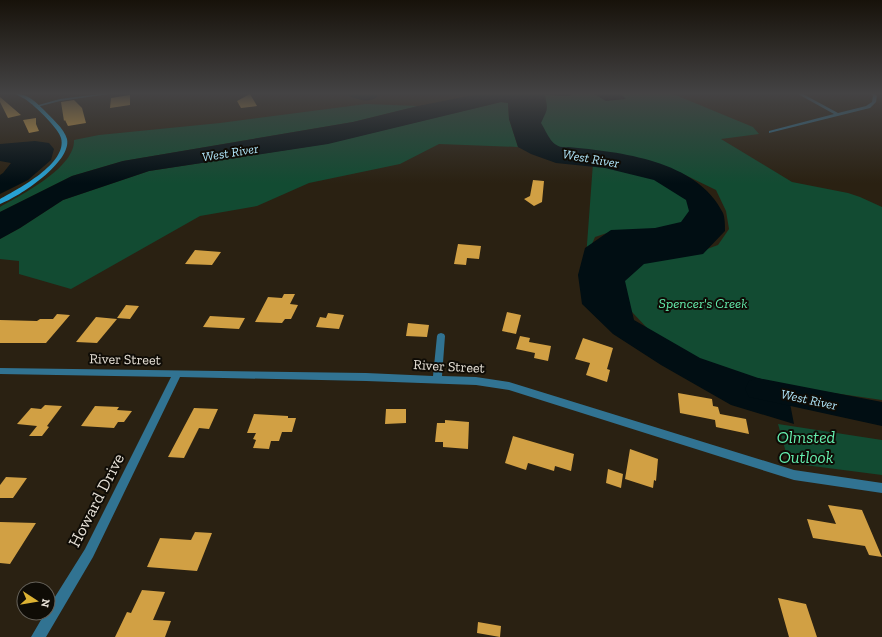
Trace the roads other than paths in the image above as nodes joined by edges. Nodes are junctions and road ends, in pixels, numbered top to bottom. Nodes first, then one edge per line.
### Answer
1 (55, 124) edge
2 (804, 124) edge
3 (771, 132) dead end
4 (0, 202) edge
5 (441, 336) dead end
6 (0, 371) edge
7 (178, 374) junction
8 (437, 380) junction
9 (882, 488) edge
10 (38, 637) edge

1 - 4 main road
2 - 3 street
5 - 8 street
6 - 7 street, River Street
7 - 8 street, River Street
7 - 10 street, Howard Drive
8 - 9 street, River Street

